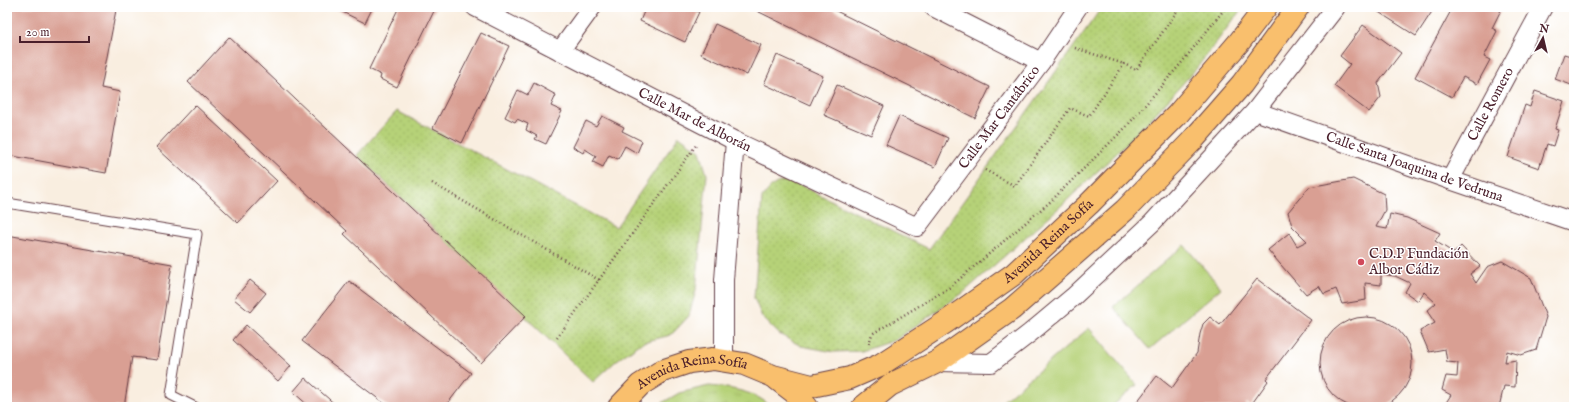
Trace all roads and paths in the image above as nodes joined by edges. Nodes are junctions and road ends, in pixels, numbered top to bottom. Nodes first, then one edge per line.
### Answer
1 (475, 7) edge
2 (592, 7) edge
3 (933, 7) edge
4 (1078, 7) edge
5 (1180, 7) edge
6 (1226, 7) edge
7 (1266, 7) edge
8 (1298, 7) edge
9 (1336, 7) edge
10 (1543, 7) edge
11 (1055, 40) junction
12 (560, 51) junction
13 (1041, 62) junction
14 (1124, 64) junction
15 (1255, 111) junction
16 (709, 128) junction
17 (735, 141) junction
18 (966, 161) junction
19 (1450, 180) junction
20 (432, 183) dead end
21 (7, 203) edge
22 (1574, 222) edge
23 (917, 226) joint
24 (599, 280) junction
25 (557, 338) dead end
26 (724, 360) junction
27 (937, 362) junction
28 (880, 365) junction
29 (773, 376) junction
30 (195, 407) edge
31 (619, 407) edge
32 (807, 407) edge
33 (863, 407) edge

1 - 12 street, Calle Mar de Alborán
2 - 12 street
3 - 13 street
4 - 11 street, Calle Mar Cantábrico
5 - 14 path
6 - 28 path
7 - 28 main road, Avenida Reina Sofía
8 - 27 main road, Avenida Reina Sofía
9 - 15 street
10 - 19 street, Calle Romero
11 - 13 street, Calle Mar Cantábrico
11 - 14 path
12 - 16 street, Calle Mar de Alborán
13 - 18 street, Calle Mar Cantábrico
14 - 18 path
15 - 19 street, Calle Santa Joaquina de Vedruna
15 - 27 street
16 - 17 street, Calle Mar de Alborán
16 - 24 path
17 - 23 street, Calle Mar de Alborán
17 - 26 street
18 - 23 street, Calle Mar Cantábrico
19 - 22 street, Calle Santa Joaquina de Vedruna
20 - 24 path
21 - 30 lane
24 - 25 path
26 - 29 main road, Avenida Reina Sofía
26 - 31 main road, Avenida Reina Sofía
27 - 33 main road, Avenida Reina Sofía
28 - 29 main road, Avenida Reina Sofía
29 - 32 main road, Avenida Reina Sofía

